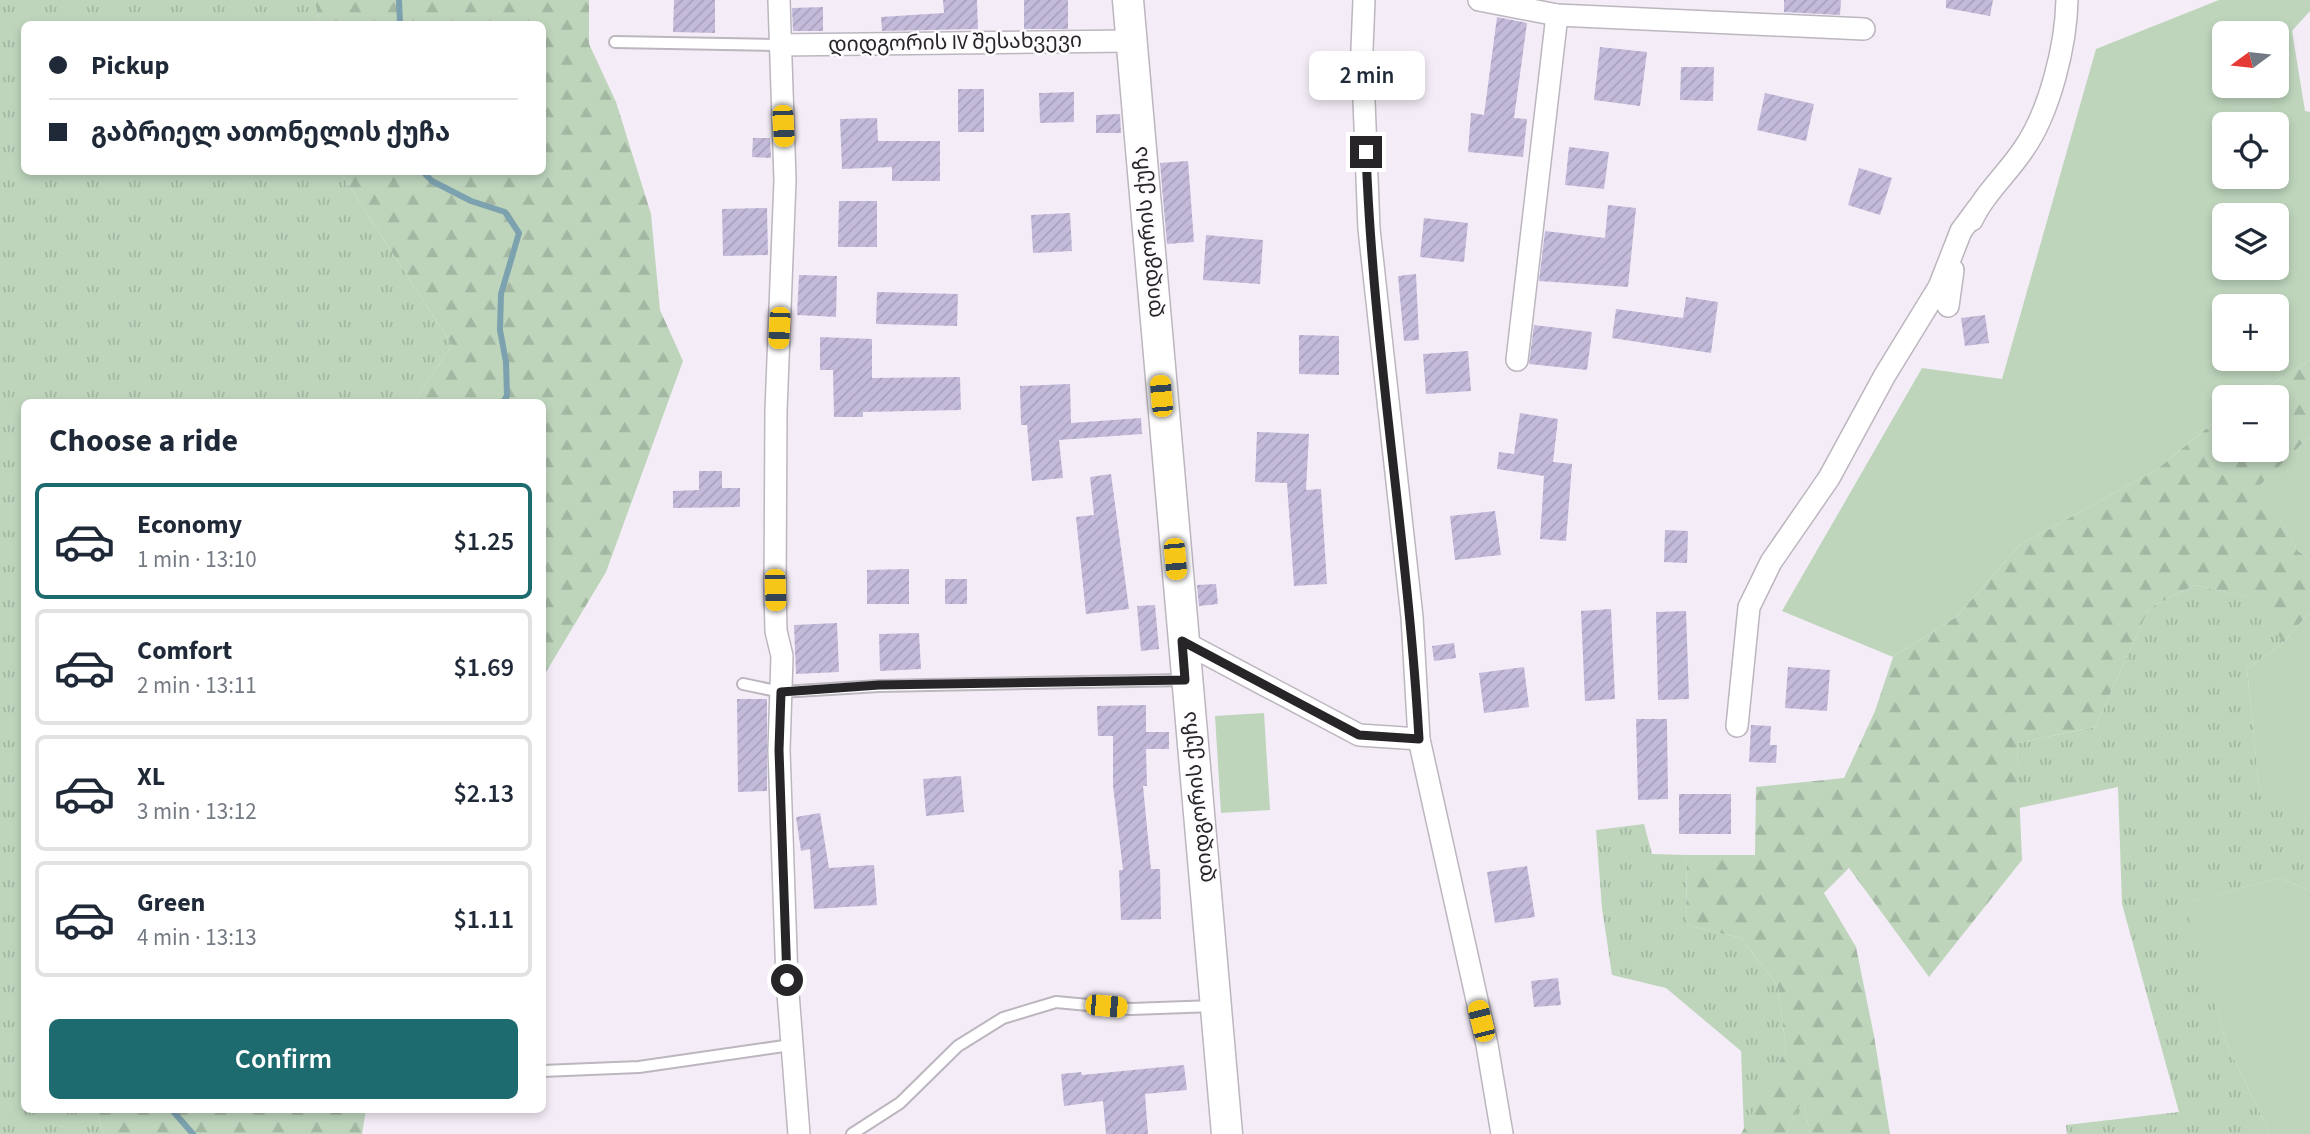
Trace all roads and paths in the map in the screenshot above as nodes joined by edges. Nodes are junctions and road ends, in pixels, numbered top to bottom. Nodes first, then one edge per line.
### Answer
1 (779, 0) edge
2 (1128, 0) edge
3 (1364, 0) edge
4 (1479, 0) edge
5 (2067, 0) edge
6 (1557, 15) junction
7 (1864, 29) dead end
8 (1131, 41) junction
9 (615, 42) dead end
10 (779, 45) junction
11 (1978, 208) junction
12 (1948, 306) dead end
13 (1517, 360) dead end
14 (1182, 641) junction
15 (1185, 680) junction
16 (743, 684) dead end
17 (781, 692) junction
18 (1737, 726) dead end
19 (1419, 739) junction
20 (1216, 1006) junction
21 (791, 1045) junction
22 (546, 1071) edge
23 (799, 1134) edge
24 (852, 1134) edge
25 (1227, 1134) edge
26 (1502, 1134) edge

1 - 10 street
2 - 8 street, დიდგორის ქუჩა
3 - 19 street
4 - 6 street
5 - 11 street
6 - 7 street
6 - 13 street
8 - 10 street, დიდგორის IV შესახვევი
8 - 14 street, დიდგორის ქუჩა
9 - 10 lane
10 - 17 street
11 - 12 street
11 - 18 street
14 - 15 street, დიდგორის ქუჩა
14 - 19 street
15 - 17 lane
15 - 20 street, დიდგორის ქუჩა
16 - 17 lane
17 - 21 street
19 - 26 street
20 - 24 lane
20 - 25 street, დიდგორის ქუჩა
21 - 22 lane
21 - 23 street

